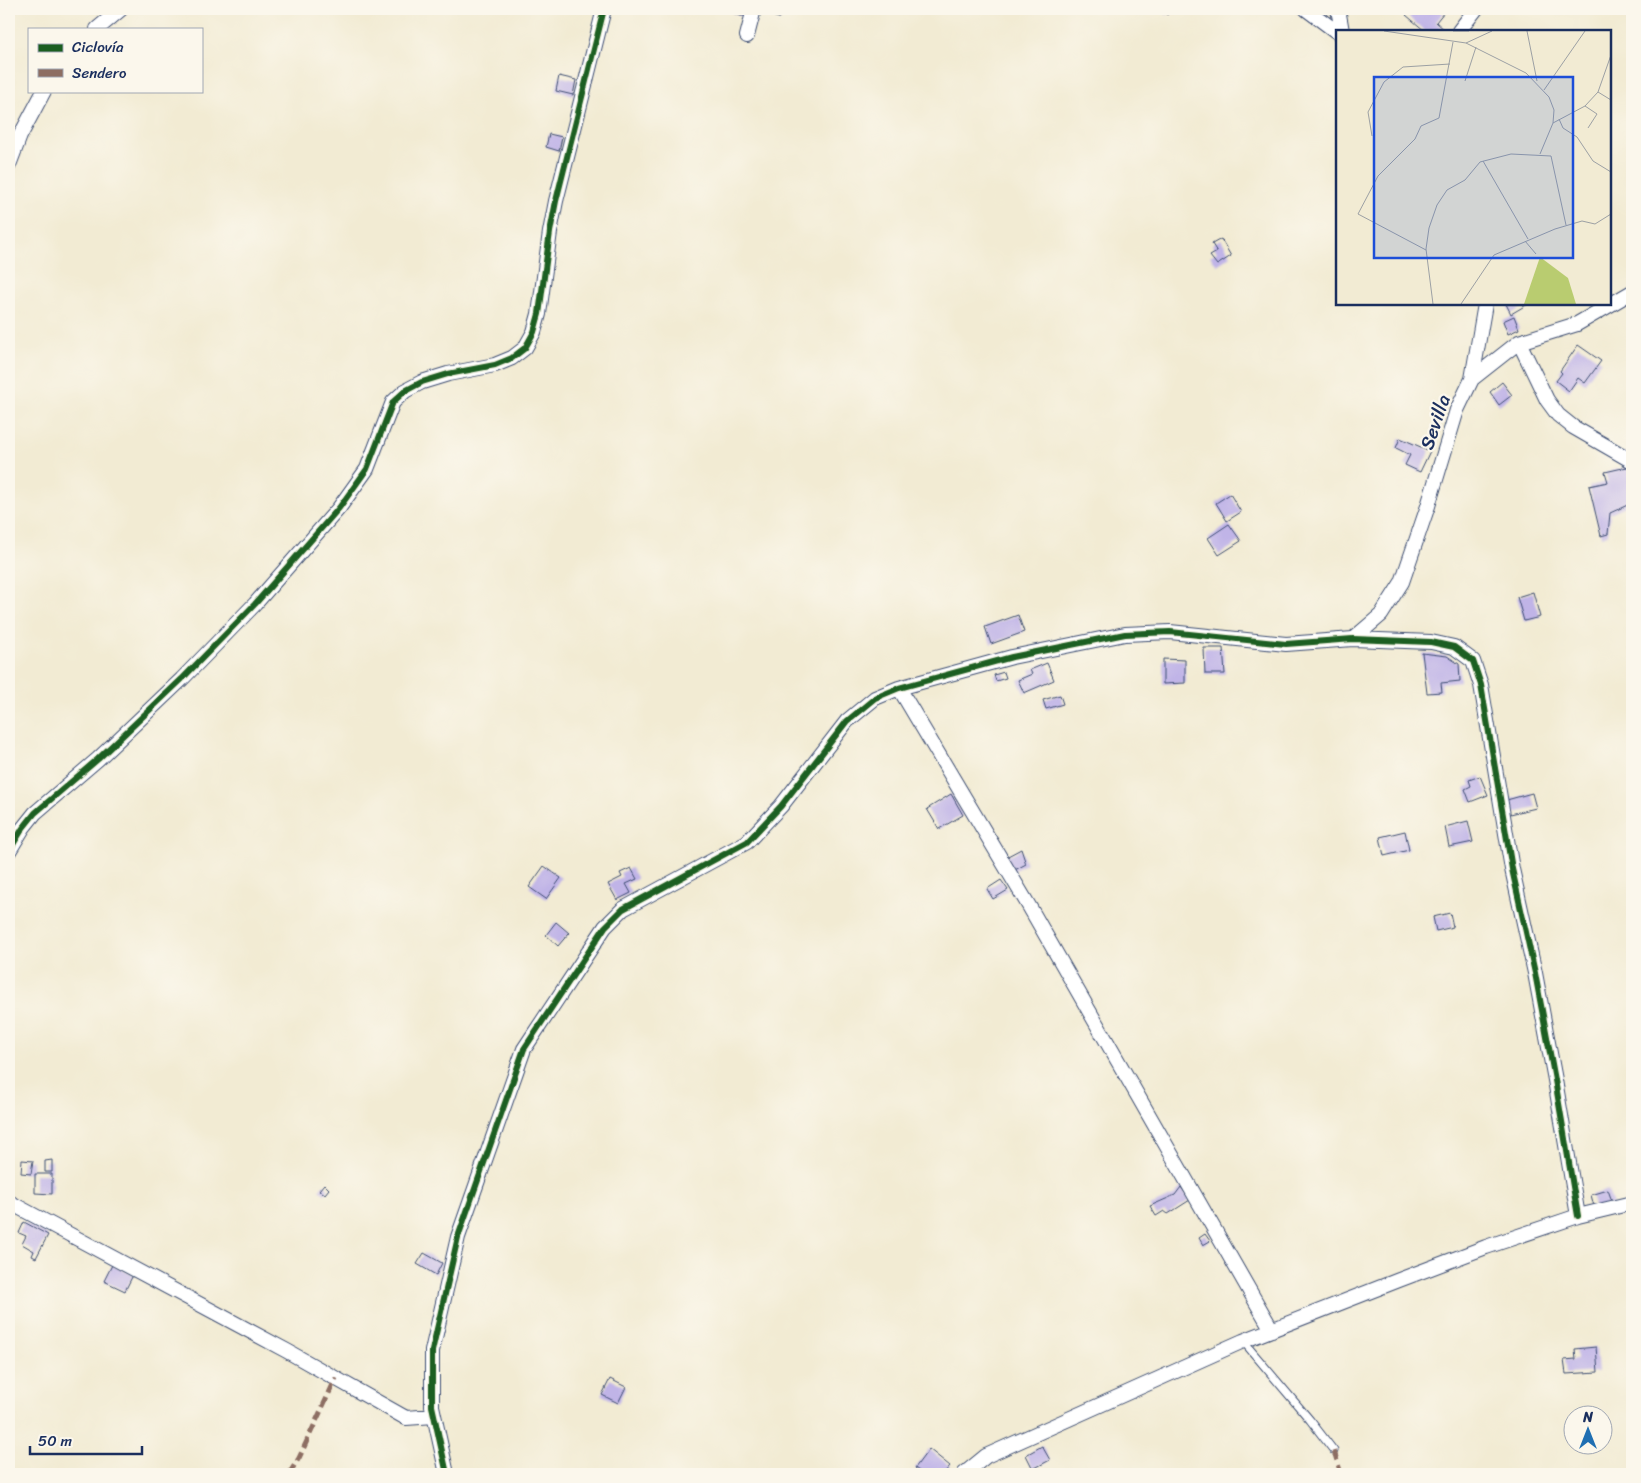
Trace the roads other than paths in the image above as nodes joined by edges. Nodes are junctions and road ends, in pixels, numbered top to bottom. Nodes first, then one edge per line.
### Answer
1 (120, 9) edge
2 (604, 9) edge
3 (754, 9) edge
4 (1306, 9) edge
5 (1338, 9) edge
6 (1476, 9) edge
7 (98, 28) edge
8 (1342, 30) edge
9 (1460, 30) edge
10 (1336, 31) edge
11 (747, 36) dead end
12 (43, 92) edge
13 (9, 164) edge
14 (1632, 292) edge
15 (1611, 304) edge
16 (1484, 305) edge
17 (1610, 305) edge
18 (1519, 342) junction
19 (1472, 379) junction
20 (1632, 462) edge
21 (1353, 639) junction
22 (899, 688) junction
23 (9, 851) edge
24 (9, 1202) edge
25 (1632, 1202) edge
26 (1578, 1216) junction
27 (1272, 1330) junction
28 (1243, 1341) junction
29 (434, 1416) junction
30 (1334, 1451) dead end
31 (447, 1474) edge
32 (964, 1474) edge

1 - 7 street
2 - 23 street
3 - 11 street
4 - 10 street
5 - 8 street
6 - 9 street
12 - 13 street
14 - 15 street, Sevilla
16 - 19 street
17 - 18 street, Sevilla
18 - 19 street, Sevilla
18 - 20 street
19 - 21 street, Sevilla
21 - 22 street
21 - 26 street
22 - 27 street
22 - 29 street
24 - 29 street
25 - 26 street
26 - 27 street
27 - 28 street
28 - 30 lane
28 - 32 street
29 - 31 street

